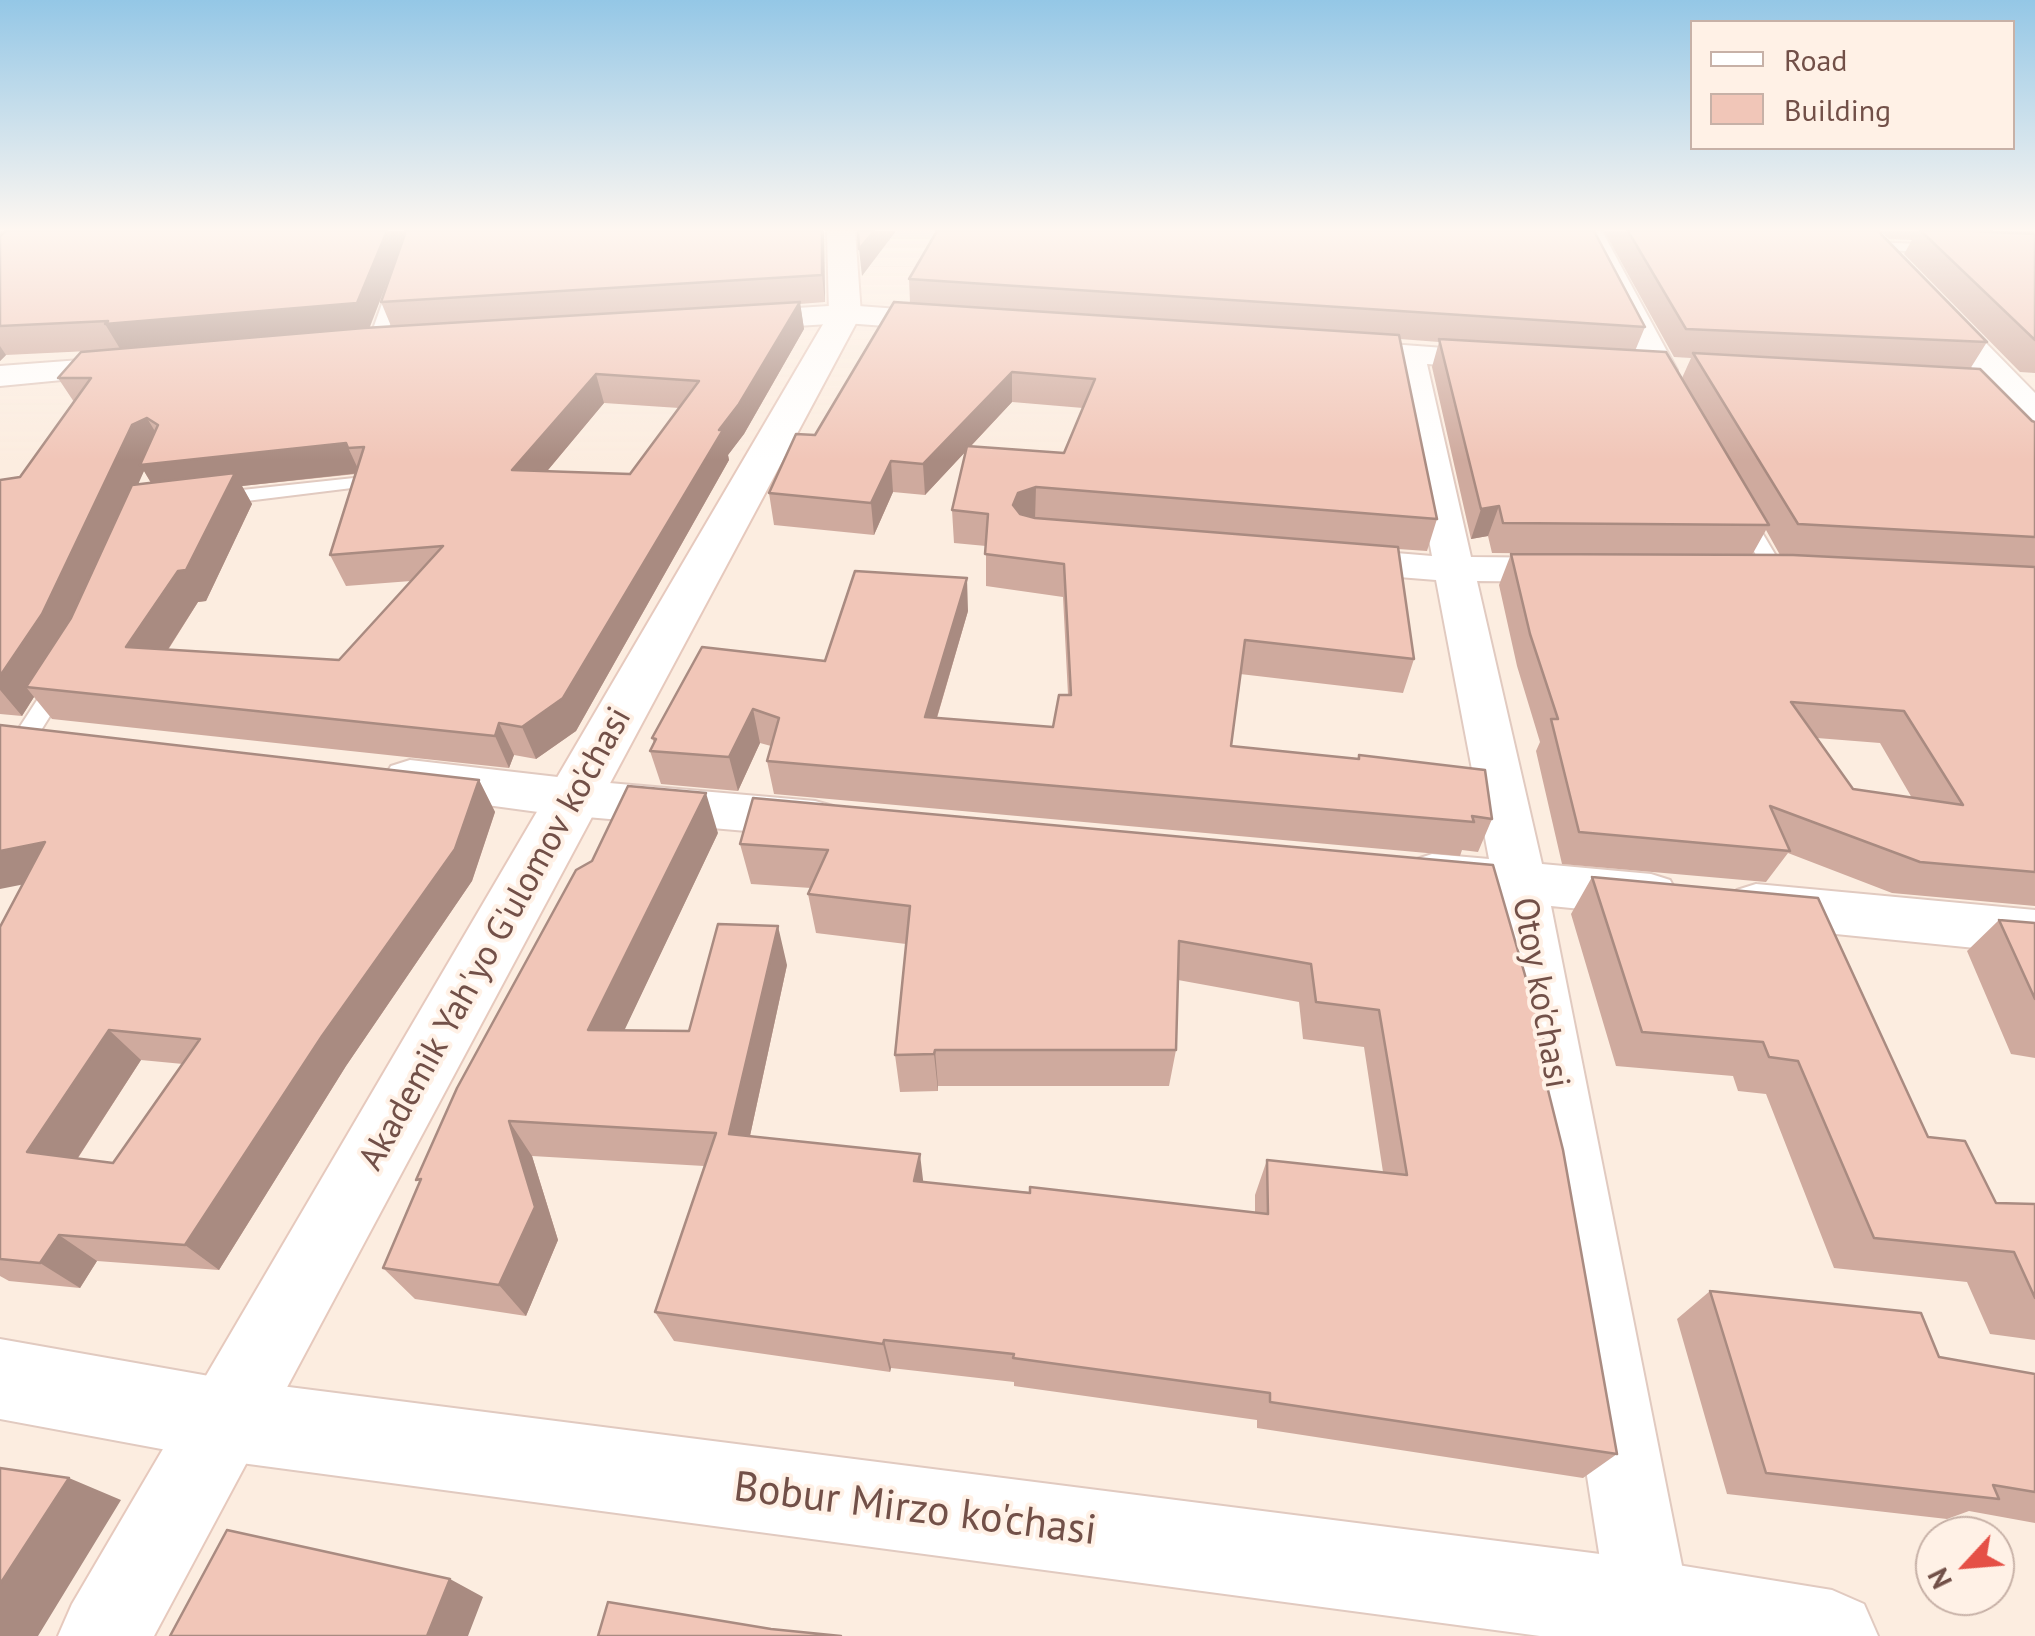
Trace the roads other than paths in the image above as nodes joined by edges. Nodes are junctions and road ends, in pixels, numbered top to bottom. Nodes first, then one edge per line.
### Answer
1 (382, 307) edge
2 (845, 307) edge
3 (1629, 307) edge
4 (1938, 307) edge
5 (845, 314) junction
6 (708, 323) edge
7 (981, 324) edge
8 (415, 341) edge
9 (366, 344) joint
10 (1312, 347) edge
11 (1410, 354) junction
12 (1526, 361) edge
13 (158, 362) edge
14 (1622, 368) edge
15 (1700, 372) edge
16 (0, 376) edge
17 (1666, 378) junction
18 (1969, 386) edge
19 (2021, 388) edge
20 (2035, 414) edge
21 (354, 483) edge
22 (198, 501) edge
23 (1737, 504) edge
24 (1294, 556) edge
25 (1452, 569) junction
26 (1604, 570) edge
27 (1774, 571) edge
28 (72, 662) edge
29 (14, 734) edge
30 (86, 741) edge
31 (360, 773) edge
32 (576, 798) junction
33 (871, 824) edge
34 (1382, 870) edge
35 (1520, 882) junction
36 (2035, 932) edge
37 (0, 1379) edge
38 (226, 1420) junction
39 (1651, 1620) edge
40 (104, 1636) edge
41 (1832, 1636) edge

1 - 9 lane
2 - 5 main road
3 - 17 street
4 - 19 main road
5 - 6 street
5 - 7 street
5 - 32 main road, Akademik Yah'yo G'ulomov ko'chasi
8 - 9 street
10 - 11 street
11 - 12 street
11 - 25 street, Otoy ko'chasi
13 - 16 street
14 - 17 street
15 - 17 street
18 - 19 street
19 - 20 main road
21 - 22 lane
23 - 27 lane
24 - 25 street
25 - 26 street
25 - 35 street, Otoy ko'chasi
28 - 29 lane
29 - 30 main road
31 - 32 main road
32 - 33 street
32 - 38 main road, Akademik Yah'yo G'ulomov ko'chasi
34 - 35 street
35 - 36 street
35 - 39 street, Otoy ko'chasi
37 - 38 main road, Bobur Mirzo ko'chasi
38 - 39 main road, Bobur Mirzo ko'chasi
38 - 40 main road, Akademik Yah'yo G'ulomov ko'chasi
39 - 41 main road, Bobur Mirzo ko'chasi

